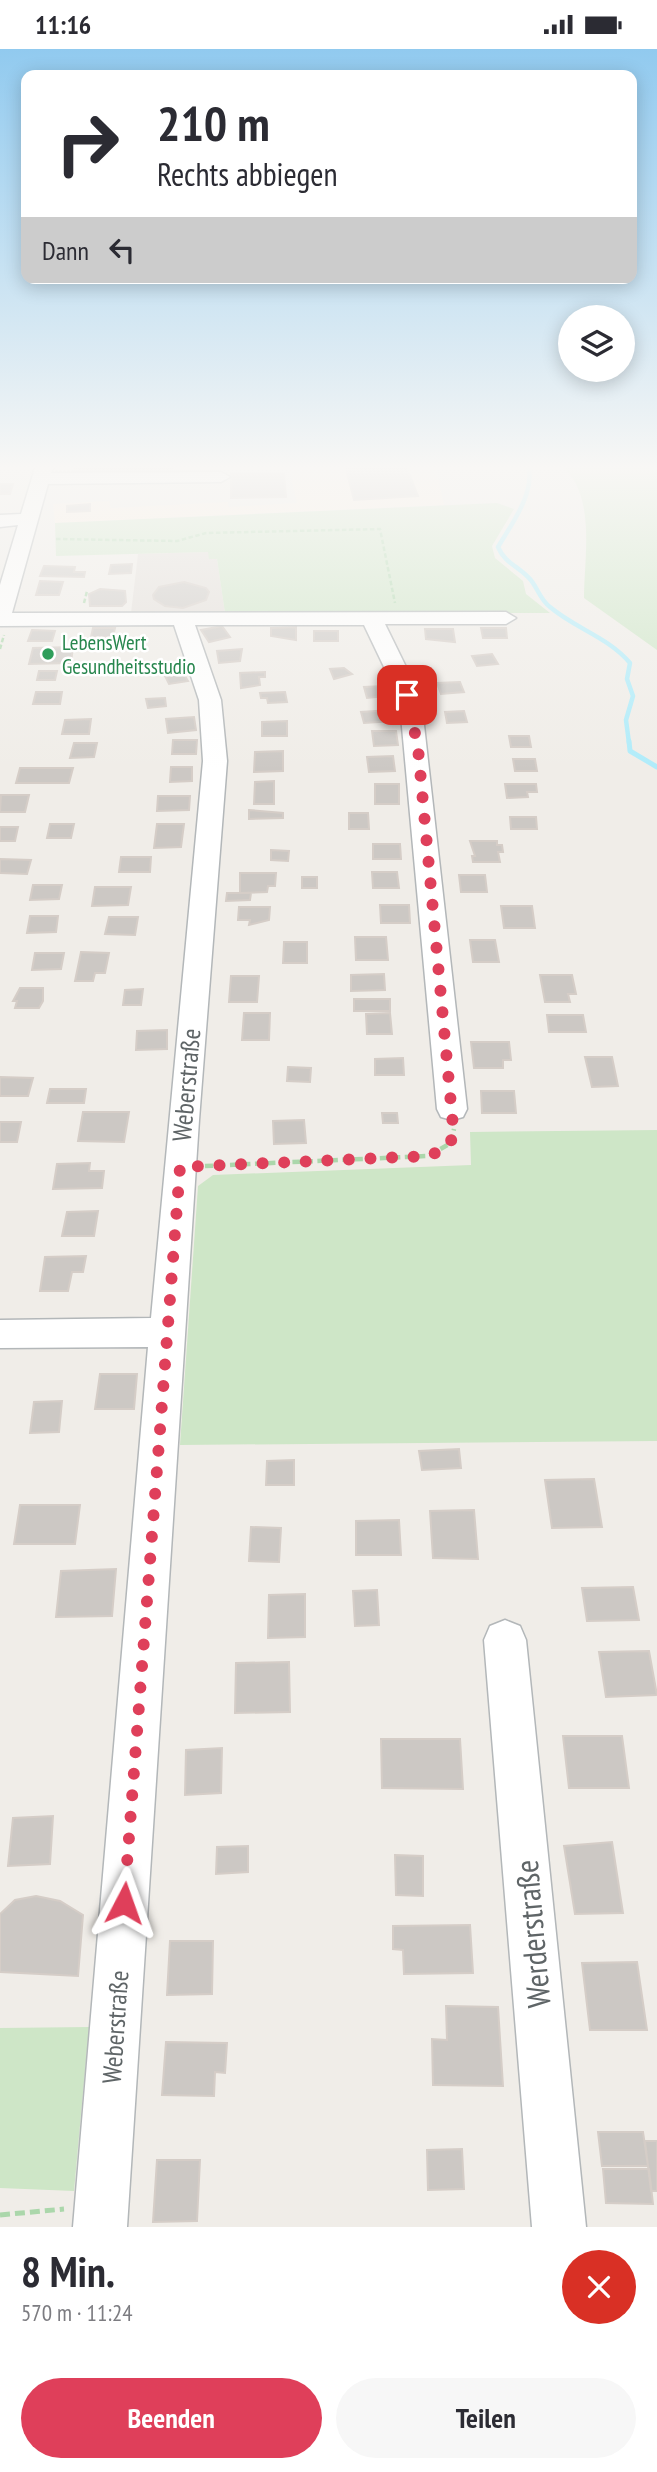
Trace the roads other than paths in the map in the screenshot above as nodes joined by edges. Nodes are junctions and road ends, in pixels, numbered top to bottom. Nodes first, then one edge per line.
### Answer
1 (5, 582) edge
2 (182, 618) junction
3 (506, 618) dead end
4 (0, 619) edge
5 (372, 619) junction
6 (453, 1109) road end
7 (169, 1332) junction
8 (0, 1334) edge
9 (505, 1640) dead end
10 (101, 2216) edge
11 (559, 2227) edge

1 - 4 street
2 - 4 street
2 - 5 street
2 - 7 street, Weberstraße
3 - 5 street
5 - 6 street
7 - 8 street
7 - 10 street, Weberstraße
9 - 11 street, Werderstraße

